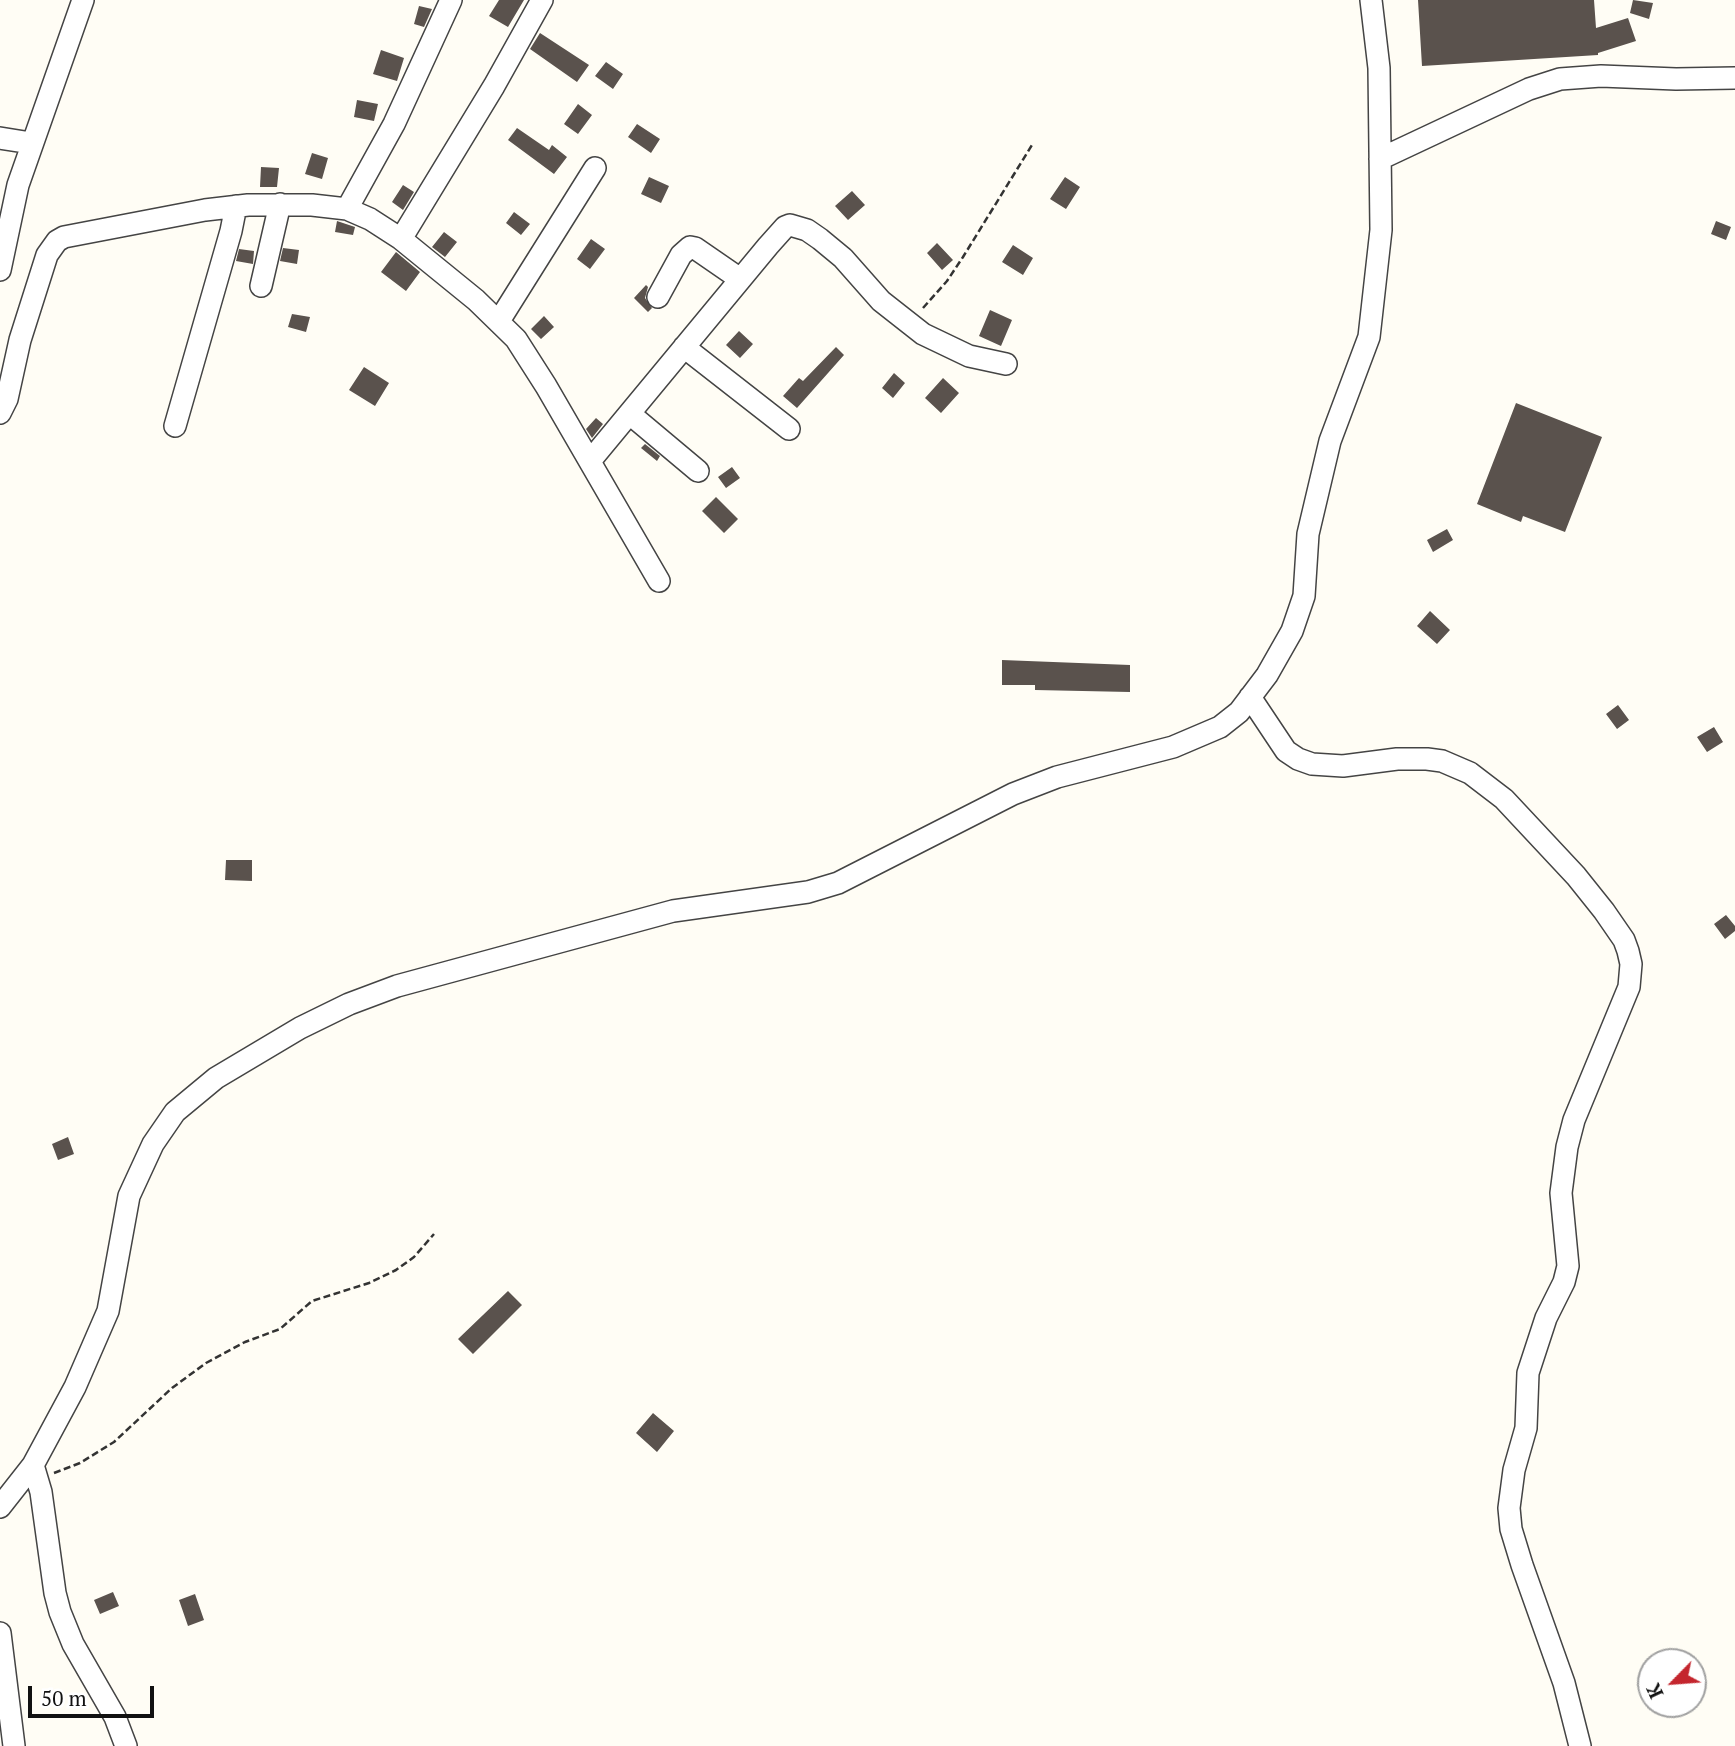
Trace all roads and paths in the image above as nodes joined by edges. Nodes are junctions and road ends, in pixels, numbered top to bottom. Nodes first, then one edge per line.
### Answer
1 (83, 0) edge
2 (451, 0) edge
3 (542, 0) edge
4 (1371, 0) edge
5 (1735, 78) edge
6 (0, 138) edge
7 (31, 144) junction
8 (1032, 145) dead end
9 (1380, 159) junction
10 (595, 168) dead end
11 (280, 204) junction
12 (236, 206) junction
13 (347, 209) junction
14 (401, 239) junction
15 (0, 270) edge
16 (740, 279) junction
17 (261, 286) dead end
18 (658, 297) dead end
19 (499, 321) junction
20 (908, 324) junction
21 (684, 347) junction
22 (1006, 363) dead end
23 (0, 413) edge
24 (630, 414) junction
25 (175, 426) dead end
26 (789, 429) dead end
27 (590, 461) junction
28 (698, 471) dead end
29 (659, 581) dead end
30 (1250, 697) junction
31 (434, 1234) dead end
32 (35, 1471) junction
33 (0, 1507) edge
34 (0, 1633) edge
35 (15, 1746) edge
36 (126, 1746) edge
37 (1580, 1746) edge

1 - 7 street
2 - 13 street
3 - 14 street
4 - 9 street
5 - 9 street
6 - 7 street
7 - 15 street
8 - 20 path
9 - 30 street
10 - 19 street
11 - 12 street
11 - 13 street
11 - 17 street
12 - 23 street
12 - 25 street
13 - 14 street
14 - 19 street
16 - 18 street
16 - 20 street
16 - 21 street
19 - 27 street
20 - 22 street
21 - 24 street
21 - 26 street
24 - 27 street
24 - 28 street
27 - 29 street
30 - 32 street
30 - 37 street
31 - 32 path
32 - 33 street
32 - 36 street
34 - 35 street

